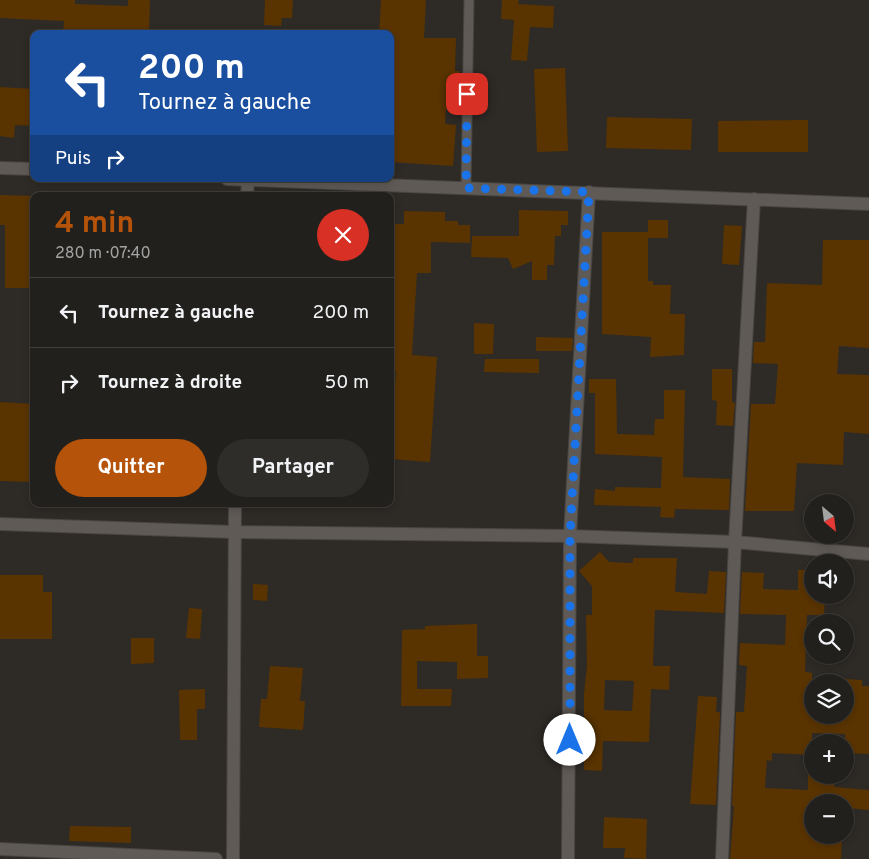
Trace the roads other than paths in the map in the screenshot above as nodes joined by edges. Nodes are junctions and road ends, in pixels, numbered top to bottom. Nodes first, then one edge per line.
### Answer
1 (469, 0) edge
2 (0, 168) edge
3 (30, 170) edge
4 (302, 182) edge
5 (466, 188) junction
6 (589, 192) junction
7 (754, 199) junction
8 (869, 204) edge
9 (235, 507) edge
10 (0, 524) edge
11 (234, 532) junction
12 (570, 536) junction
13 (735, 542) junction
14 (869, 554) edge
15 (0, 849) edge
16 (216, 859) edge
17 (233, 859) edge
18 (568, 859) edge
19 (722, 859) edge

1 - 5 lane
2 - 3 street
4 - 5 street
5 - 6 street
6 - 7 street
6 - 12 street
7 - 8 street
7 - 13 street
9 - 11 street
10 - 11 street
11 - 12 street
11 - 17 street
12 - 13 street
12 - 18 street
13 - 14 street
13 - 19 street
15 - 16 street

